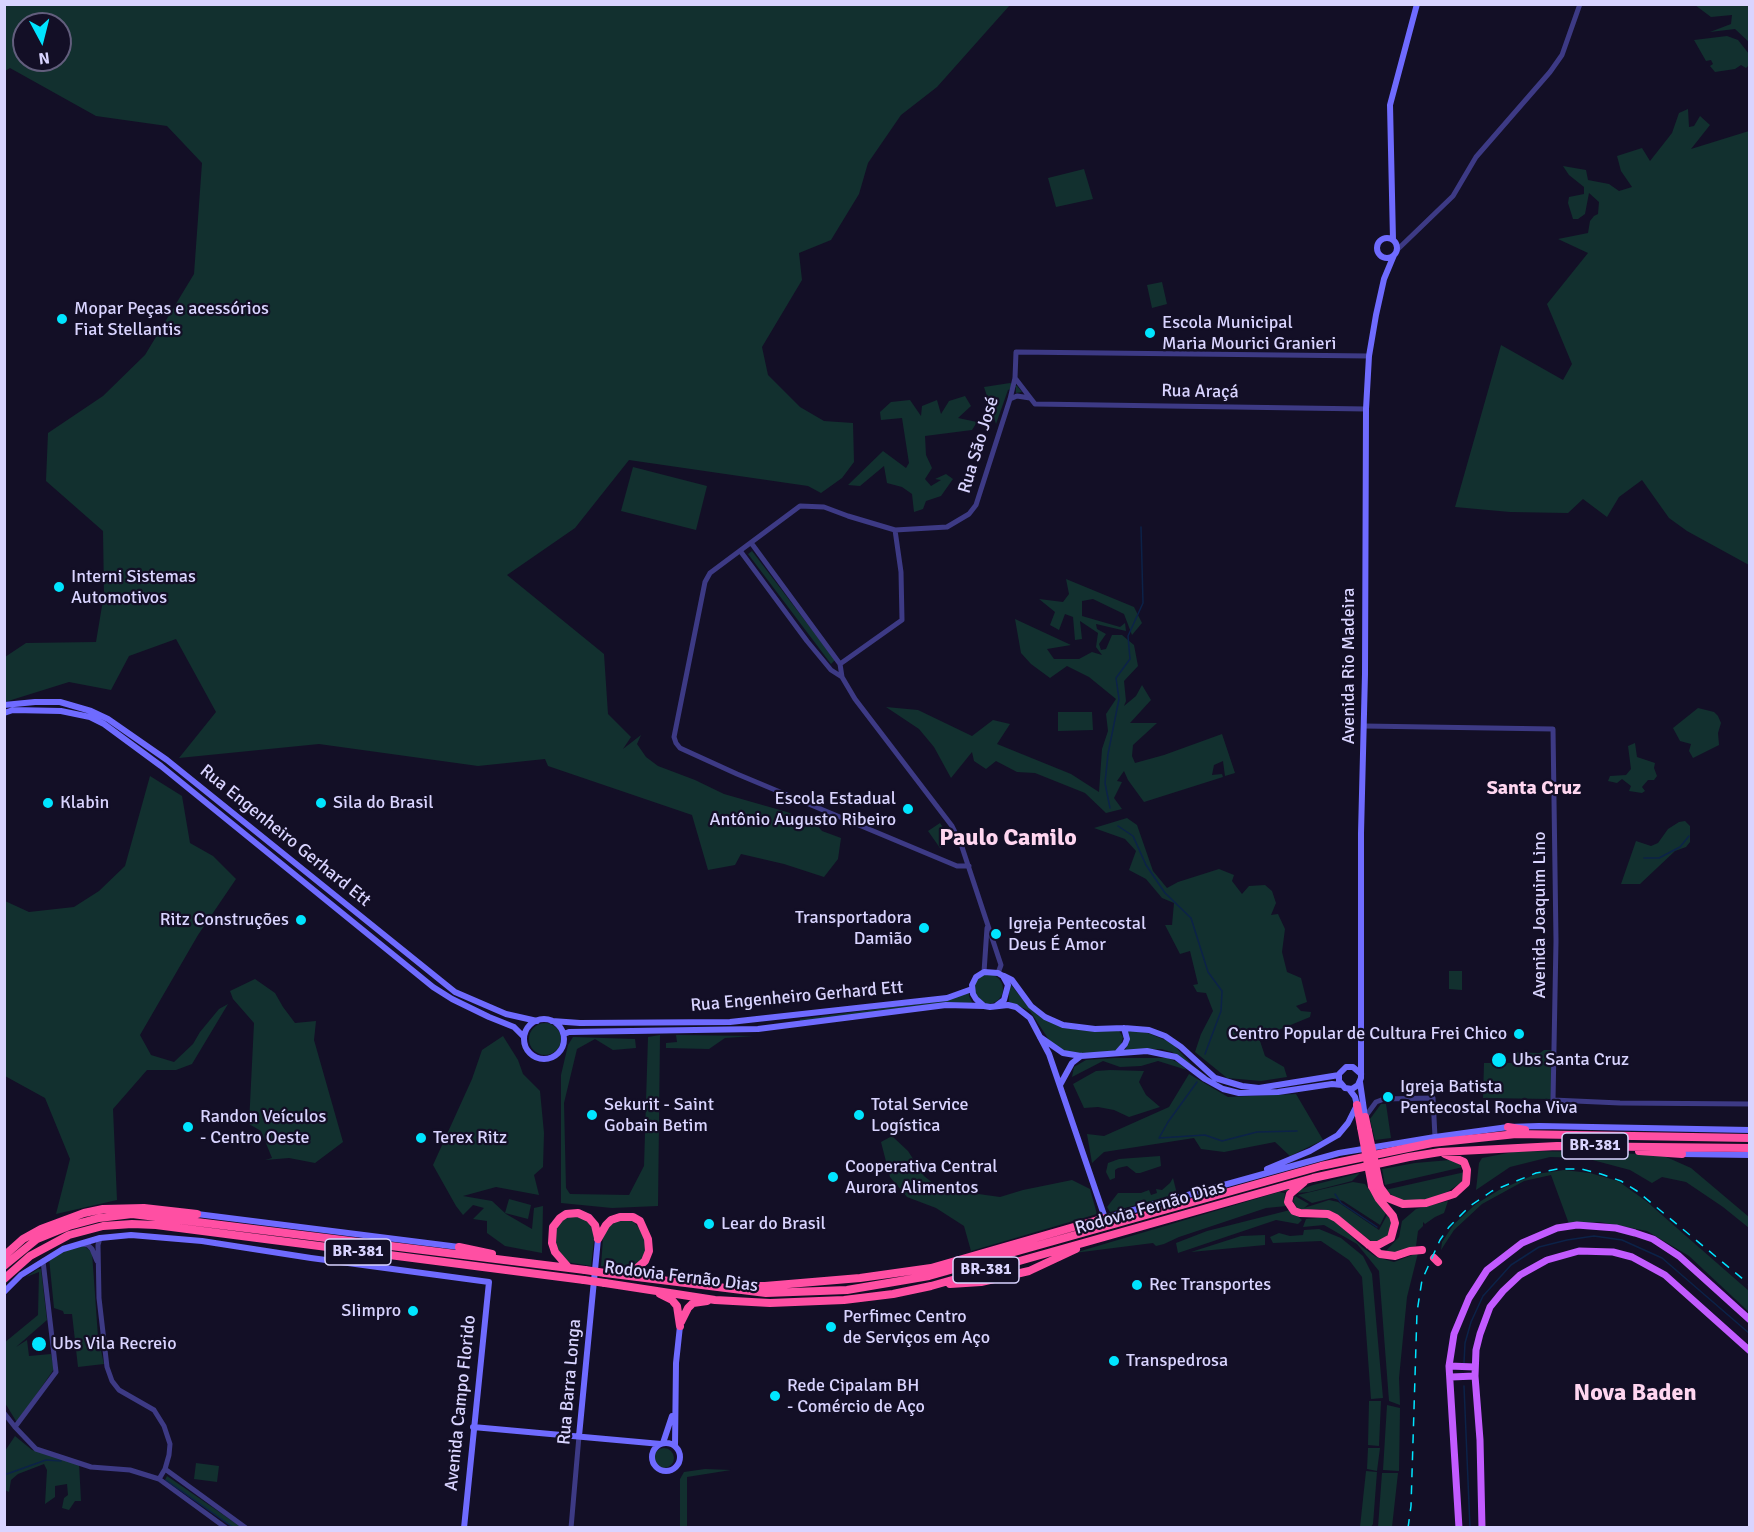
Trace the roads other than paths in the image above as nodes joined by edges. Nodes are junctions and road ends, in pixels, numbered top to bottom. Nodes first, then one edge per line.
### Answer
1 (1417, 4) edge
2 (1580, 4) edge
3 (1392, 219) junction
4 (1383, 238) junction
5 (1397, 242) junction
6 (1395, 252) junction
7 (1381, 256) junction
8 (1384, 279) junction
9 (1369, 356) junction
10 (1015, 378) junction
11 (1030, 398) junction
12 (1010, 399) junction
13 (1366, 409) junction
14 (895, 530) junction
15 (752, 543) junction
16 (741, 552) junction
17 (840, 664) junction
18 (842, 677) junction
19 (4, 705) edge
20 (4, 712) edge
21 (1364, 726) junction
22 (969, 866) junction
23 (987, 926) junction
24 (984, 972) junction
25 (1000, 974) junction
26 (972, 989) junction
27 (984, 1006) junction
28 (996, 1006) junction
29 (757, 1020) junction
30 (537, 1021) junction
31 (552, 1021) junction
32 (1124, 1028) junction
33 (758, 1029) junction
34 (564, 1034) junction
35 (1038, 1035) junction
36 (524, 1037) junction
37 (1117, 1053) junction
38 (1361, 1054) junction
39 (1081, 1056) junction
40 (1349, 1066) junction
41 (1339, 1075) junction
42 (1360, 1078) junction
43 (1059, 1086) junction
44 (1345, 1087) junction
45 (1749, 1104) edge
46 (1357, 1105) junction
47 (1365, 1117) junction
48 (1508, 1127) junction
49 (1364, 1129) junction
50 (1749, 1130) edge
51 (1598, 1135) junction
52 (1435, 1137) junction
53 (1749, 1138) edge
54 (1571, 1146) junction
55 (1749, 1148) edge
56 (1440, 1152) junction
57 (1682, 1154) joint
58 (1749, 1155) edge
59 (1313, 1178) junction
60 (1237, 1181) junction
61 (1376, 1186) junction
62 (196, 1214) joint
63 (1105, 1218) junction
64 (100, 1238) junction
65 (598, 1239) junction
66 (1096, 1239) junction
67 (79, 1244) junction
68 (1369, 1245) junction
69 (459, 1247) joint
70 (1422, 1250) dead end
71 (4, 1256) edge
72 (43, 1260) junction
73 (504, 1260) junction
74 (98, 1265) junction
75 (4, 1266) edge
76 (568, 1268) junction
77 (615, 1275) junction
78 (4, 1279) edge
79 (931, 1286) junction
80 (715, 1288) junction
81 (650, 1290) junction
82 (4, 1292) edge
83 (715, 1300) junction
84 (1749, 1320) edge
85 (680, 1326) junction
86 (1749, 1352) edge
87 (1449, 1366) junction
88 (1475, 1367) junction
89 (1475, 1376) junction
90 (1451, 1377) junction
91 (674, 1410) junction
92 (4, 1413) edge
93 (15, 1427) junction
94 (473, 1427) junction
95 (579, 1436) junction
96 (624, 1441) junction
97 (662, 1444) junction
98 (675, 1446) junction
99 (653, 1450) junction
100 (165, 1469) junction
101 (159, 1479) junction
102 (226, 1527) edge
103 (246, 1527) edge
104 (464, 1527) edge
105 (572, 1527) edge
106 (1459, 1527) edge
107 (1482, 1527) edge

1 - 3 main road
2 - 5 street
3 - 4 main road
3 - 5 main road
4 - 5 main road
4 - 7 main road
5 - 6 main road
6 - 7 main road
6 - 8 main road, Avenida Rio Madeira
7 - 8 main road, Avenida Rio Madeira
8 - 9 main road, Avenida Rio Madeira
9 - 10 street, Rua São José
9 - 13 main road, Avenida Rio Madeira
10 - 11 street
10 - 12 street, Rua São José
11 - 12 street
11 - 13 street, Rua Araçá
12 - 14 street, Rua São José
13 - 21 main road, Avenida Rio Madeira
14 - 15 street, Rua São José
14 - 17 street
15 - 16 street, Rua São José
15 - 17 street
16 - 18 street
16 - 22 street, Rua São José
17 - 18 street
18 - 22 street
19 - 30 main road, Rua Engenheiro Gerhard Ett
20 - 36 main road, Rua Engenheiro Gerhard Ett
21 - 38 main road, Avenida Rio Madeira
21 - 45 street, Avenida Joaquim Lino
22 - 23 street
23 - 24 street
23 - 25 street
24 - 25 main road
24 - 26 main road
25 - 28 main road
25 - 32 main road
26 - 27 main road
26 - 29 main road, Rua Engenheiro Gerhard Ett
27 - 28 main road
27 - 33 main road, Rua Engenheiro Gerhard Ett
28 - 35 main road
29 - 31 main road, Rua Engenheiro Gerhard Ett
29 - 33 main road
30 - 31 main road, Rua Engenheiro Gerhard Ett
30 - 36 main road
31 - 34 main road
32 - 37 main road
32 - 41 main road
33 - 34 main road, Rua Engenheiro Gerhard Ett
34 - 36 main road, Rua Engenheiro Gerhard Ett
35 - 39 main road
35 - 43 main road
37 - 39 main road
37 - 44 main road
38 - 40 main road
38 - 42 main road, Avenida Rio Madeira
39 - 43 main road
40 - 41 main road
40 - 42 main road
41 - 44 main road
42 - 44 main road
42 - 47 main road, Avenida Rio Madeira
43 - 63 main road
44 - 46 main road
46 - 49 highway
46 - 60 main road
47 - 49 highway
47 - 52 street
48 - 50 main road, BR-381
48 - 51 highway
48 - 52 main road, BR-381
49 - 61 highway, bridge
51 - 53 highway, Rodovia Fernão Dias / BR-381
51 - 80 highway, Rodovia Fernão Dias / BR-381
52 - 60 main road, BR-381
54 - 55 highway, Rodovia Fernão Dias / BR-381
54 - 56 highway, Rodovia Fernão Dias / BR-381
54 - 57 highway
56 - 59 highway, Rodovia Fernão Dias / BR-381
56 - 61 highway
57 - 58 main road
59 - 66 highway, Rodovia Fernão Dias / BR-381
59 - 68 highway
60 - 63 main road, BR-381
61 - 68 highway
62 - 69 main road, BR-381
62 - 71 highway
63 - 80 highway, BR-381
64 - 67 main road, BR-381
64 - 74 street
64 - 94 main road, Avenida Campo Florido / BR-381
65 - 76 highway
65 - 77 highway
65 - 95 main road, Rua Barra Longa
66 - 79 highway, Rodovia Fernão Dias / BR-381
66 - 79 highway
67 - 72 main road, BR-381
67 - 74 street
68 - 70 highway
69 - 73 highway, BR-381
72 - 82 main road, BR-381
72 - 93 street
73 - 75 highway, Rodovia Fernão Dias / BR-381
73 - 76 highway, Rodovia Fernão Dias / BR-381
74 - 100 street
76 - 77 highway, Rodovia Fernão Dias / BR-381, bridge
77 - 80 highway, Rodovia Fernão Dias / BR-381
78 - 81 highway, Rodovia Fernão Dias / BR-381, bridge
79 - 83 highway, Rodovia Fernão Dias / BR-381
81 - 83 highway, Rodovia Fernão Dias / BR-381
81 - 85 highway
83 - 85 highway
84 - 87 main road
85 - 91 main road
86 - 88 main road
87 - 88 main road
87 - 90 main road
88 - 89 main road
89 - 90 main road
89 - 107 main road
90 - 106 main road
91 - 97 main road
91 - 98 main road
92 - 93 street
93 - 101 street
94 - 95 main road
94 - 104 main road, Avenida Campo Florido
95 - 96 main road
95 - 105 street, Rua Barra Longa
96 - 97 main road
96 - 99 main road
97 - 98 main road
97 - 99 main road
98 - 99 main road
100 - 101 street
100 - 103 street
101 - 102 street

